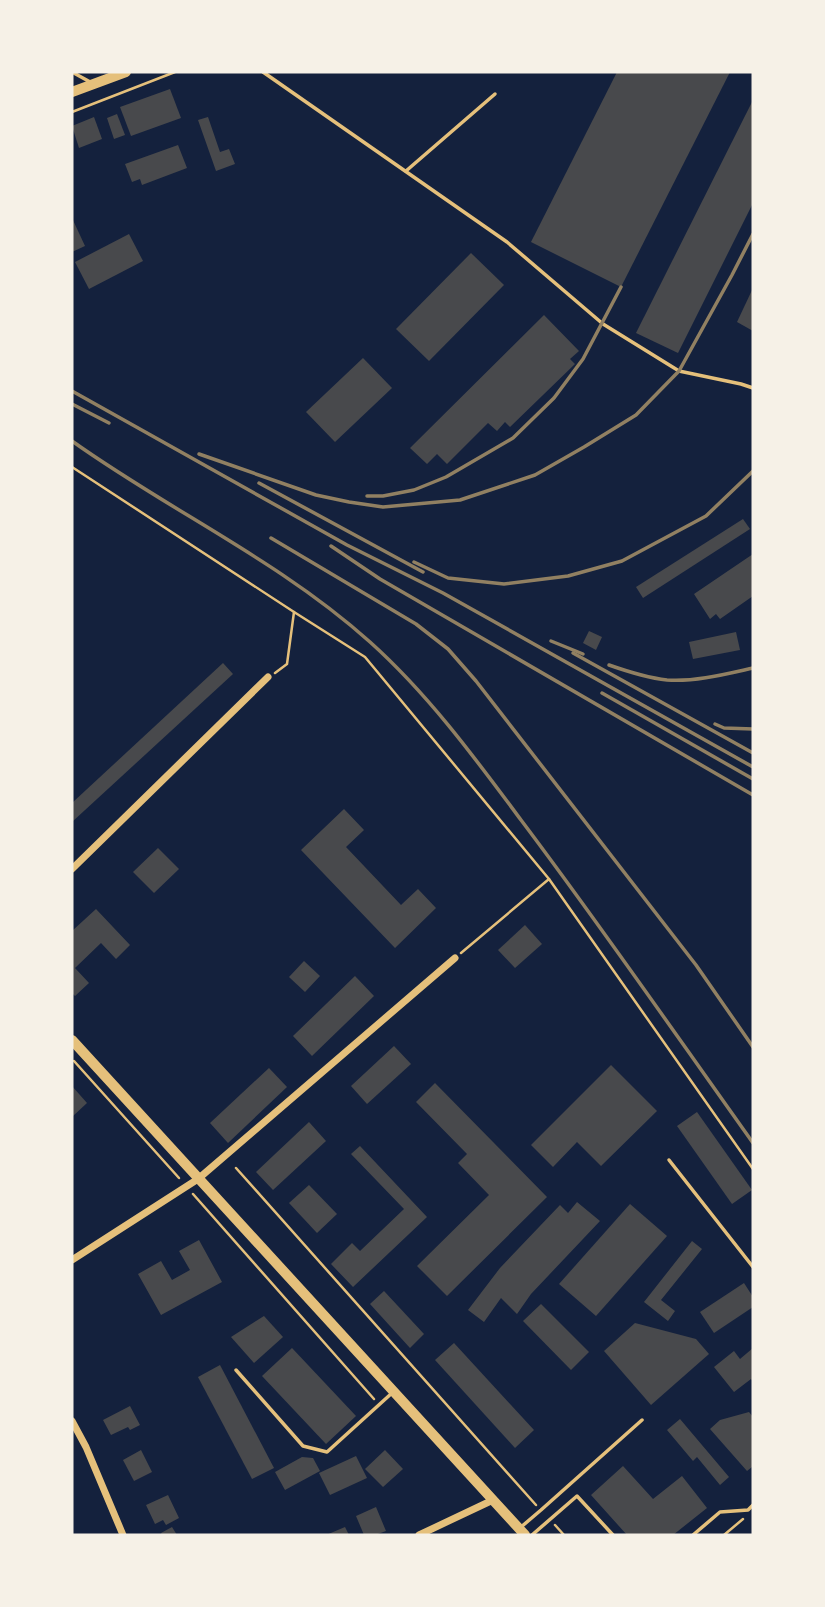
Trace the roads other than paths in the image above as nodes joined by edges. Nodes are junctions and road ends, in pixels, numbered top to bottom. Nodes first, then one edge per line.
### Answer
1 (72, 72) edge
2 (126, 72) edge
3 (264, 72) edge
4 (94, 84) junction
5 (72, 92) edge
6 (495, 94) dead end
7 (406, 171) junction
8 (753, 388) edge
9 (266, 678) road end
10 (72, 869) edge
11 (455, 958) road end
12 (72, 1040) edge
13 (669, 1160) dead end
14 (198, 1179) junction
15 (72, 1260) edge
16 (753, 1266) edge
17 (236, 1370) dead end
18 (393, 1392) junction
19 (642, 1420) dead end
20 (72, 1421) edge
21 (493, 1500) junction
22 (753, 1505) edge
23 (522, 1532) edge
24 (123, 1535) edge
25 (419, 1535) edge
26 (532, 1535) edge
27 (613, 1535) edge
28 (693, 1535) edge

1 - 4 lane
2 - 4 main road
3 - 7 lane
4 - 5 main road
6 - 7 lane
7 - 8 lane
9 - 10 street
11 - 14 street
12 - 14 main road
13 - 16 lane
14 - 15 street
14 - 18 main road
17 - 18 lane
18 - 21 main road
19 - 23 lane
20 - 24 street
21 - 23 main road
21 - 25 street
22 - 28 lane
26 - 27 lane

